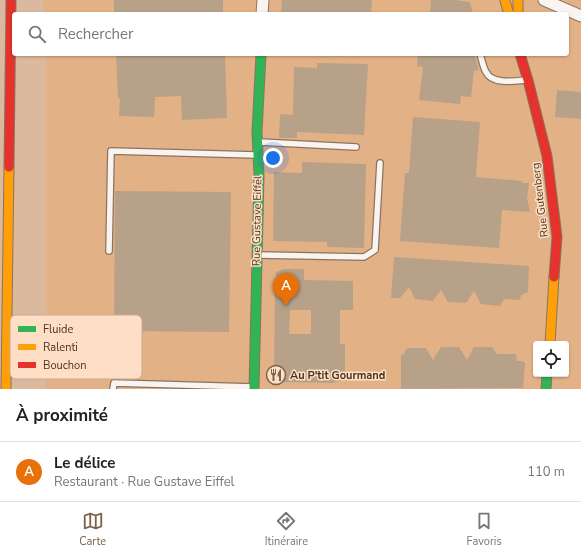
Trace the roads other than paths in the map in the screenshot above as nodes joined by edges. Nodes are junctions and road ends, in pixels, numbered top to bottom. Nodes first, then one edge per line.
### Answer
1 (11, 0) edge
2 (263, 0) edge
3 (504, 0) edge
4 (517, 0) edge
5 (544, 0) edge
6 (262, 12) edge
7 (508, 12) edge
8 (518, 12) edge
9 (581, 16) edge
10 (260, 56) edge
11 (481, 56) edge
12 (521, 56) edge
13 (523, 56) edge
14 (528, 80) junction
15 (257, 142) junction
16 (356, 147) dead end
17 (258, 156) junction
18 (380, 164) dead end
19 (109, 251) dead end
20 (257, 255) junction
21 (550, 341) edge
22 (547, 377) edge
23 (254, 388) edge
24 (6, 389) edge
25 (114, 389) edge
26 (546, 389) edge

1 - 24 main road
2 - 6 street
3 - 4 main road
3 - 7 main road
4 - 8 main road
5 - 9 street
10 - 15 main road, Rue Gustave Eiffel
11 - 14 lane
12 - 14 main road, Rue Gutenberg
13 - 14 main road, Rue Gutenberg
14 - 21 main road, Rue Gutenberg
15 - 16 lane
15 - 17 main road, Rue Gustave Eiffel
17 - 19 lane
17 - 20 main road, Rue Gustave Eiffel
18 - 20 lane
20 - 23 main road, Rue Gustave Eiffel
22 - 26 main road
23 - 25 lane

